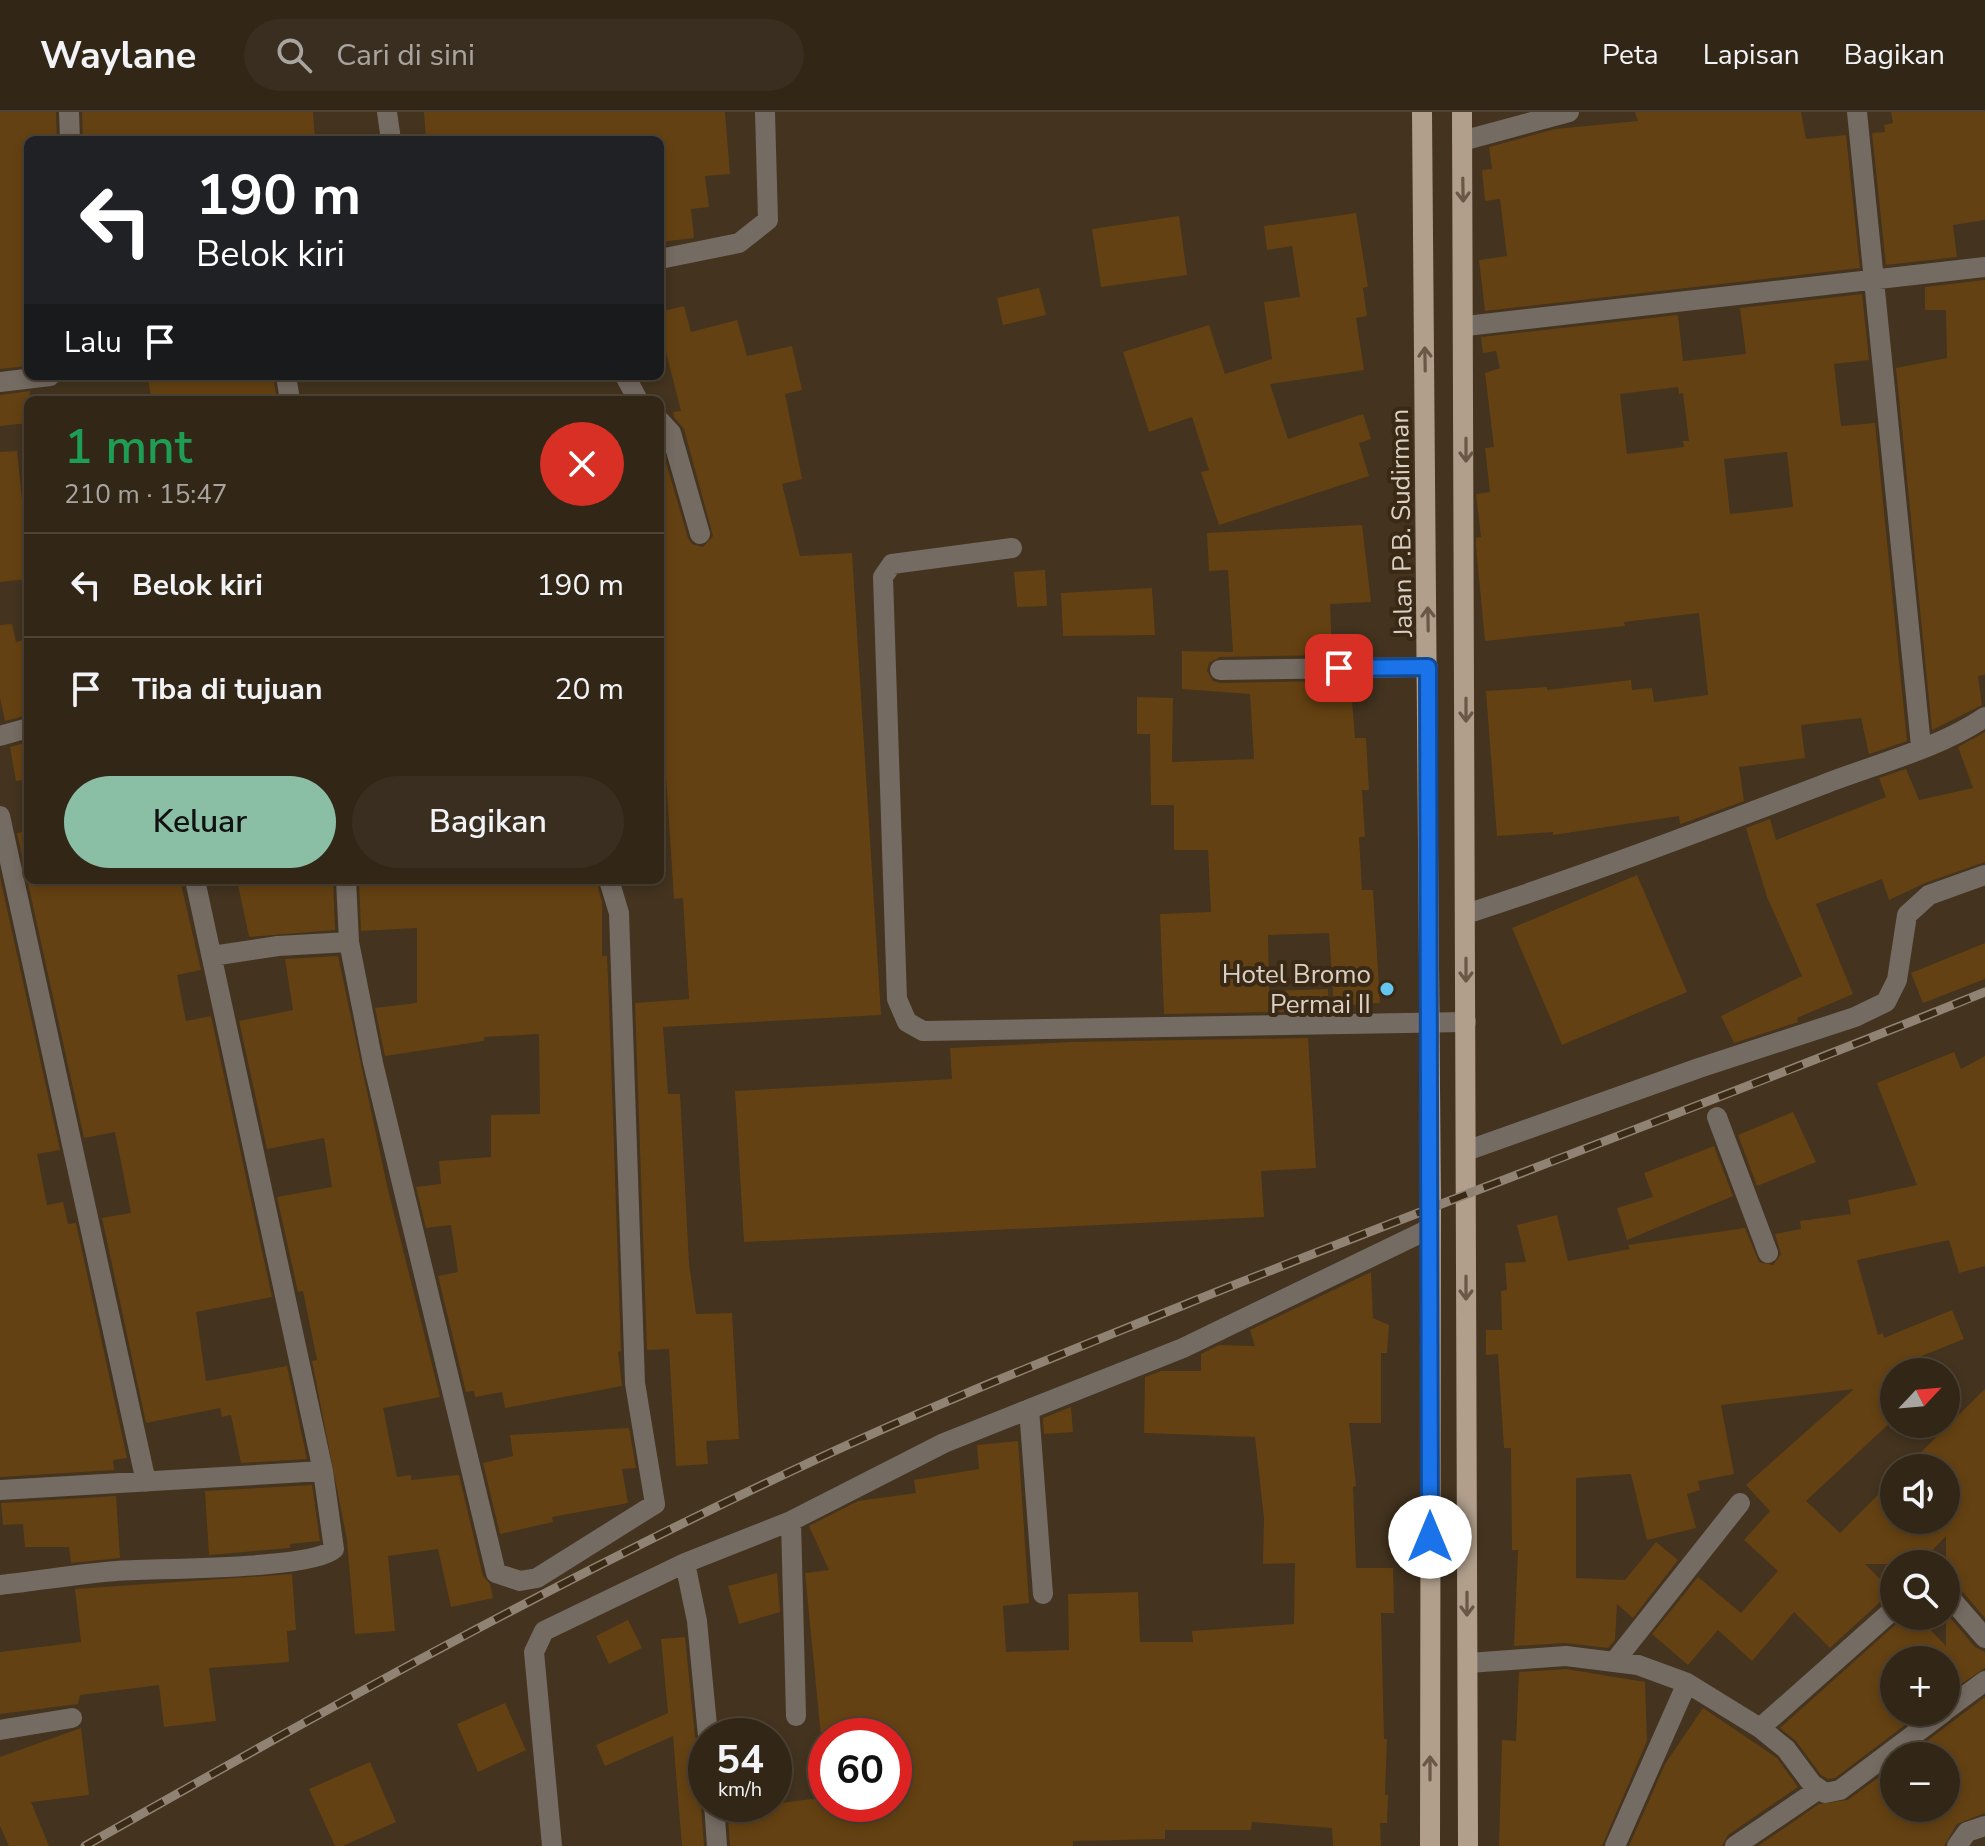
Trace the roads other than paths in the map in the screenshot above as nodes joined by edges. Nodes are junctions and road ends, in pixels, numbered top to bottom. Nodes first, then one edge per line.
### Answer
1 (69, 112) edge
2 (387, 112) edge
3 (765, 112) edge
4 (1422, 112) edge
5 (1462, 112) edge
6 (1569, 112) edge
7 (1857, 112) edge
8 (70, 136) edge
9 (390, 136) edge
10 (1462, 141) junction
11 (664, 258) edge
12 (1985, 267) edge
13 (1873, 282) junction
14 (1466, 326) junction
15 (24, 379) edge
16 (0, 382) edge
17 (664, 425) edge
18 (700, 534) dead end
19 (1012, 548) dead end
20 (1428, 667) junction
21 (1220, 670) dead end
22 (1985, 717) edge
23 (24, 729) edge
24 (0, 736) edge
25 (1921, 746) junction
26 (0, 816) edge
27 (1985, 875) edge
28 (196, 884) edge
29 (346, 884) edge
30 (610, 884) edge
31 (1466, 914) junction
32 (349, 942) junction
33 (212, 956) junction
34 (1429, 1022) junction
35 (1466, 1022) junction
36 (1717, 1117) dead end
37 (1466, 1151) junction
38 (1429, 1229) junction
39 (1768, 1253) dead end
40 (1029, 1409) junction
41 (323, 1471) junction
42 (146, 1482) junction
43 (0, 1490) edge
44 (1740, 1503) dead end
45 (791, 1521) junction
46 (685, 1563) junction
47 (0, 1585) edge
48 (1043, 1594) dead end
49 (1960, 1609) edge
50 (1880, 1621) edge
51 (1985, 1638) edge
52 (1614, 1662) junction
53 (1468, 1663) junction
54 (1985, 1681) edge
55 (1687, 1683) junction
56 (1960, 1700) edge
57 (796, 1716) dead end
58 (72, 1718) dead end
59 (706, 1718) edge
60 (1925, 1726) edge
61 (1760, 1728) junction
62 (0, 1730) edge
63 (1819, 1789) junction
64 (715, 1822) edge
65 (1985, 1826) edge
66 (552, 1846) edge
67 (717, 1846) edge
68 (1430, 1846) edge
69 (1468, 1846) edge
70 (1615, 1846) edge
71 (1735, 1846) edge
72 (1957, 1846) edge

1 - 8 street
2 - 9 street
3 - 11 street
20 -> 4 main road, Jalan P.B. Sudirman
5 - 10 main road
6 - 10 street
7 - 13 street
10 -> 14 main road
12 - 13 street
13 - 14 street
13 - 25 street
14 -> 31 main road
15 - 16 street
17 - 18 street
19 - 34 street
20 - 21 street
20 - 34 main road, Jalan P.B. Sudirman
22 - 25 street
23 - 24 street
25 - 31 street
26 - 42 street
27 - 37 street
28 - 33 street
29 - 32 street
30 - 32 street
31 -> 35 main road
32 - 33 street
33 - 41 street
34 - 35 street
34 - 38 main road, Jalan P.B. Sudirman
35 - 37 main road
36 - 39 street
37 -> 53 main road
38 - 40 street
68 -> 38 main road, Jalan P.B. Sudirman
40 - 45 street
40 - 48 street
41 - 42 street
41 - 47 street
42 - 43 street
44 - 52 street
45 - 46 street
45 - 57 street
46 - 59 street
46 - 66 street
49 - 51 street
50 - 61 street
52 - 53 street
52 - 55 street
53 - 69 main road
54 - 56 street
55 - 61 street
55 - 70 street
58 - 62 street
60 - 63 street
61 - 63 street
63 - 71 street
64 - 67 street
65 - 72 street

